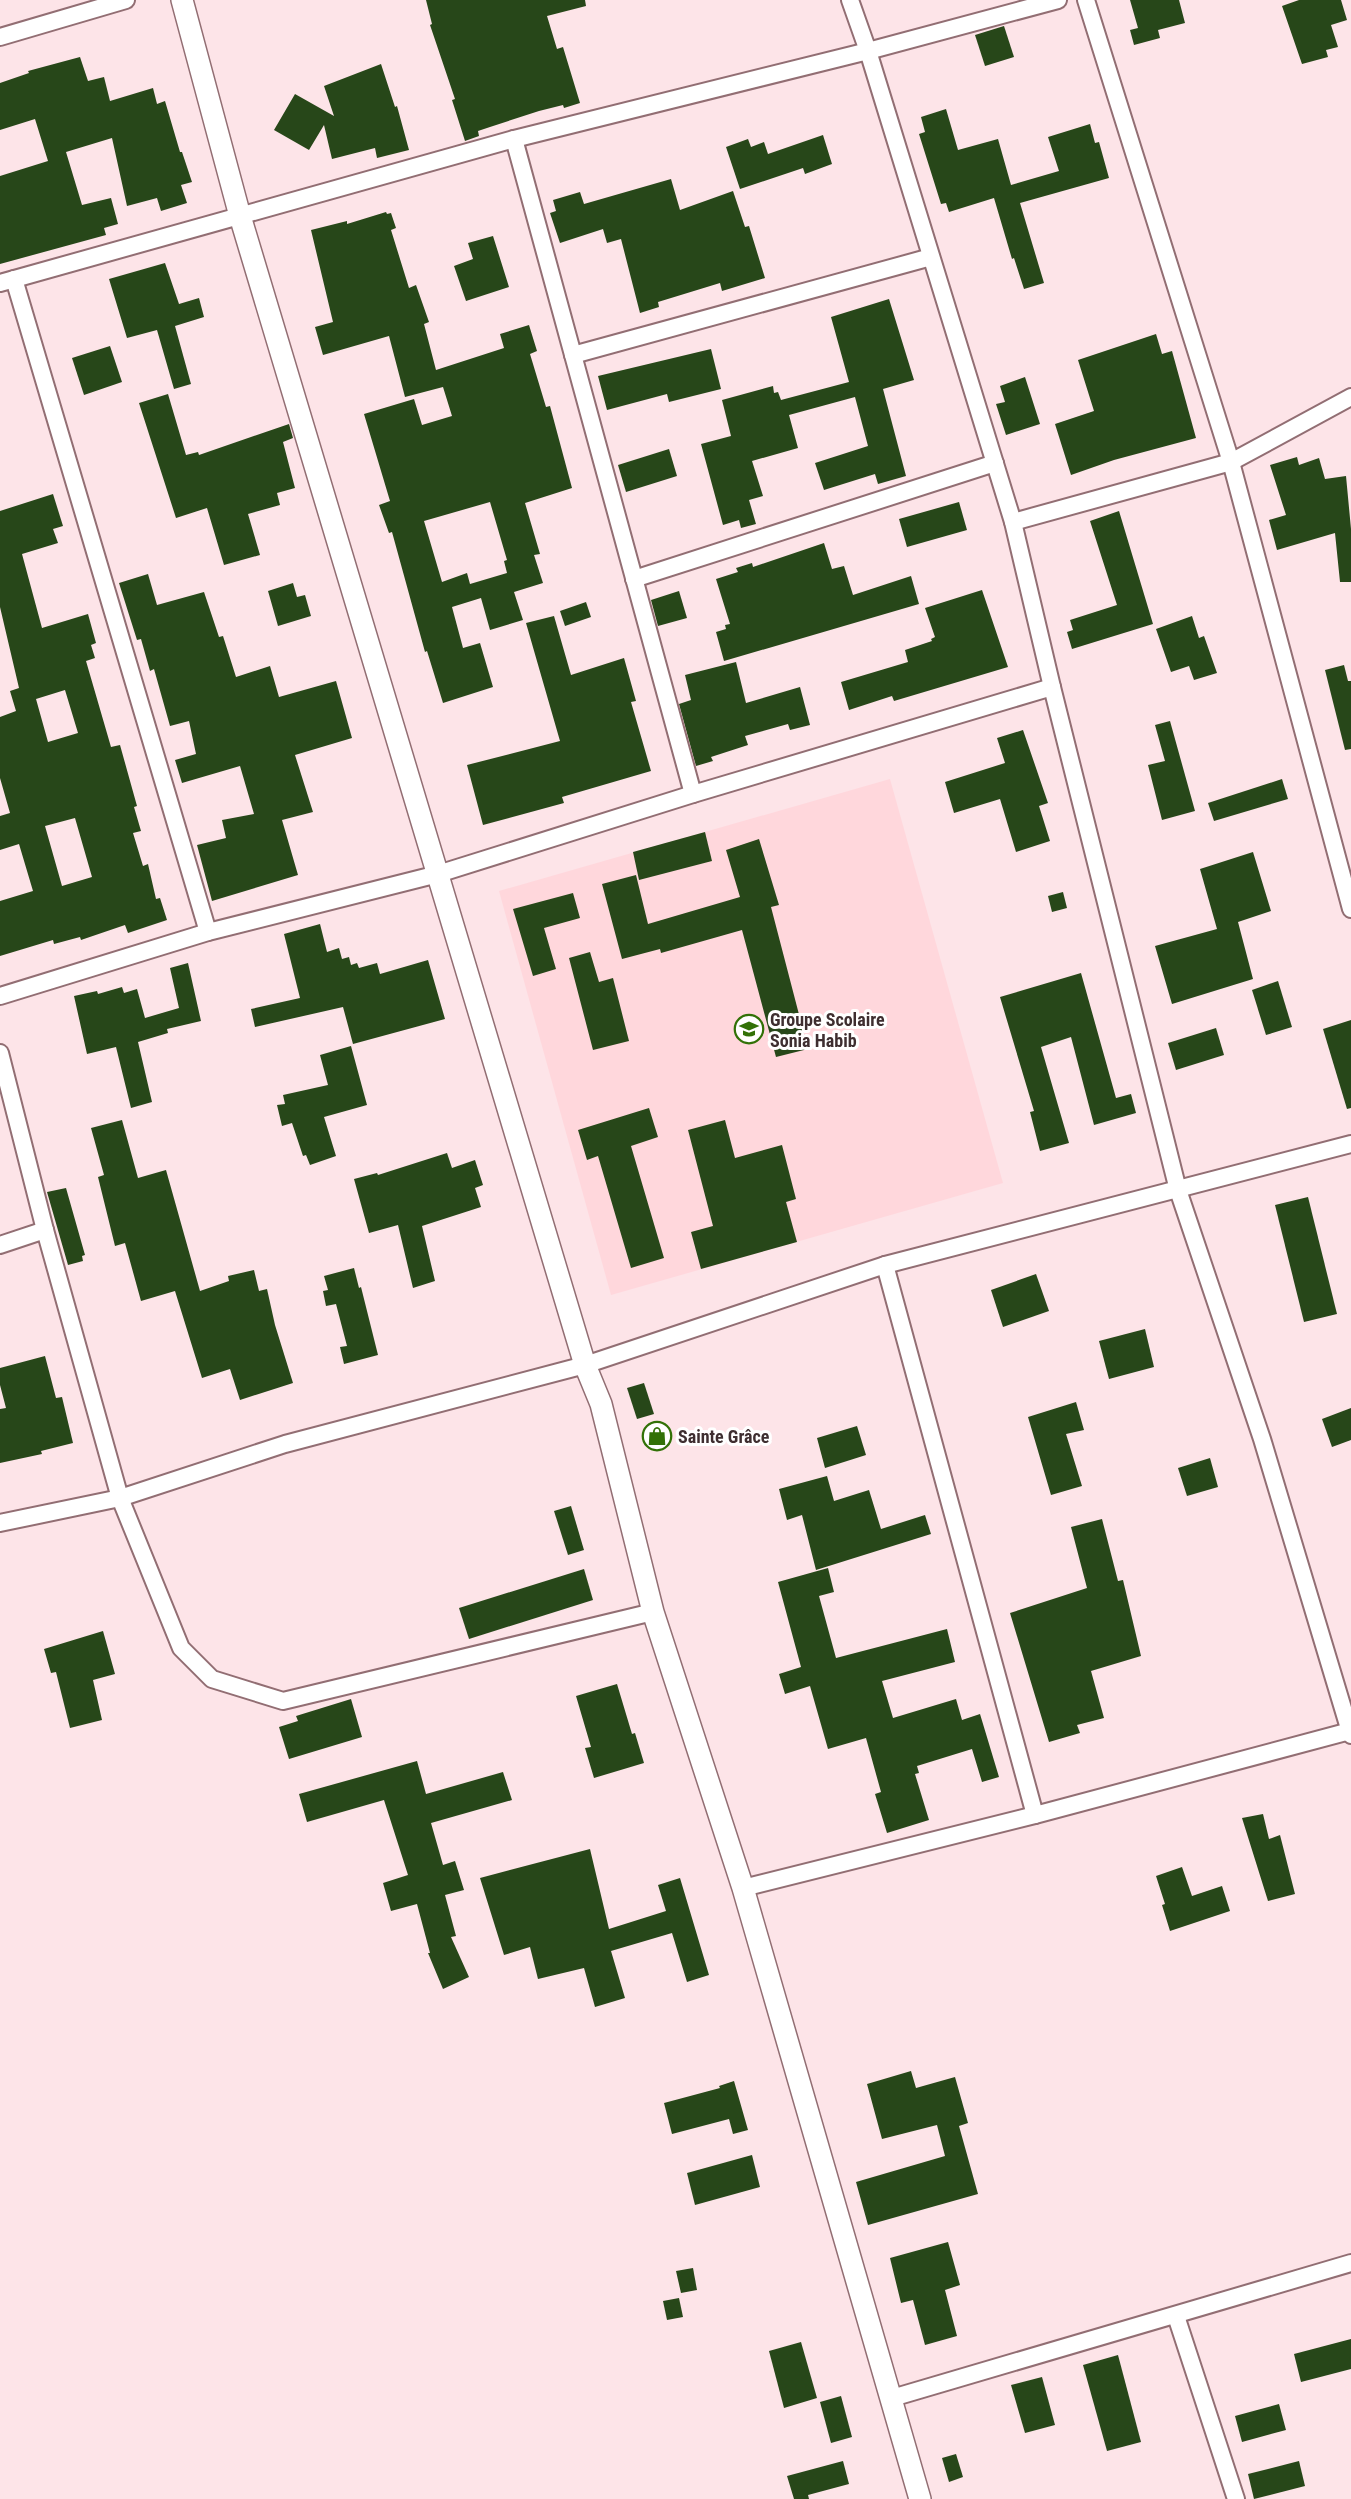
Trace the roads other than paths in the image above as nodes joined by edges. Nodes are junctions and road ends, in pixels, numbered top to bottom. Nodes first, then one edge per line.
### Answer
1 (126, 0) edge
2 (182, 0) edge
3 (850, 0) edge
4 (1058, 0) edge
5 (1086, 0) edge
6 (0, 37) edge
7 (868, 51) junction
8 (514, 139) junction
9 (240, 216) junction
10 (931, 258) junction
11 (7, 281) edge
12 (573, 355) junction
13 (1351, 397) edge
14 (1231, 462) junction
15 (995, 463) junction
16 (1013, 522) junction
17 (634, 579) junction
18 (1052, 687) junction
19 (693, 794) junction
20 (438, 874) junction
21 (1351, 909) edge
22 (208, 932) junction
23 (0, 996) edge
24 (0, 1053) edge
25 (1351, 1144) edge
26 (1178, 1190) junction
27 (45, 1230) junction
28 (0, 1245) edge
29 (885, 1265) junction
30 (585, 1365) junction
31 (120, 1498) junction
32 (0, 1523) edge
33 (652, 1612) junction
34 (1350, 1733) edge
35 (1035, 1815) junction
36 (743, 1888) junction
37 (1351, 2263) edge
38 (1176, 2316) junction
39 (892, 2398) junction
40 (921, 2499) edge
41 (1236, 2499) edge

1 - 6 street
2 - 9 street
3 - 7 street
4 - 7 street
5 - 14 street
7 - 8 street
7 - 10 street
8 - 9 street
8 - 12 street
9 - 11 street
9 - 20 street
10 - 12 street
10 - 15 street
11 - 22 street
12 - 17 street
13 - 14 street
14 - 16 street
14 - 21 street
15 - 16 street
15 - 17 street
16 - 18 street
17 - 19 street
18 - 19 street
18 - 26 street
19 - 20 street
20 - 22 street
20 - 30 street
22 - 23 street
24 - 27 street
25 - 26 street
26 - 29 street
26 - 34 street
27 - 28 street
27 - 31 street
29 - 30 street
29 - 35 street
30 - 31 street
30 - 33 street
31 - 32 street
31 - 33 street
33 - 36 street
34 - 35 street
35 - 36 street
36 - 39 street
37 - 38 street
38 - 39 street
38 - 41 street
39 - 40 street

